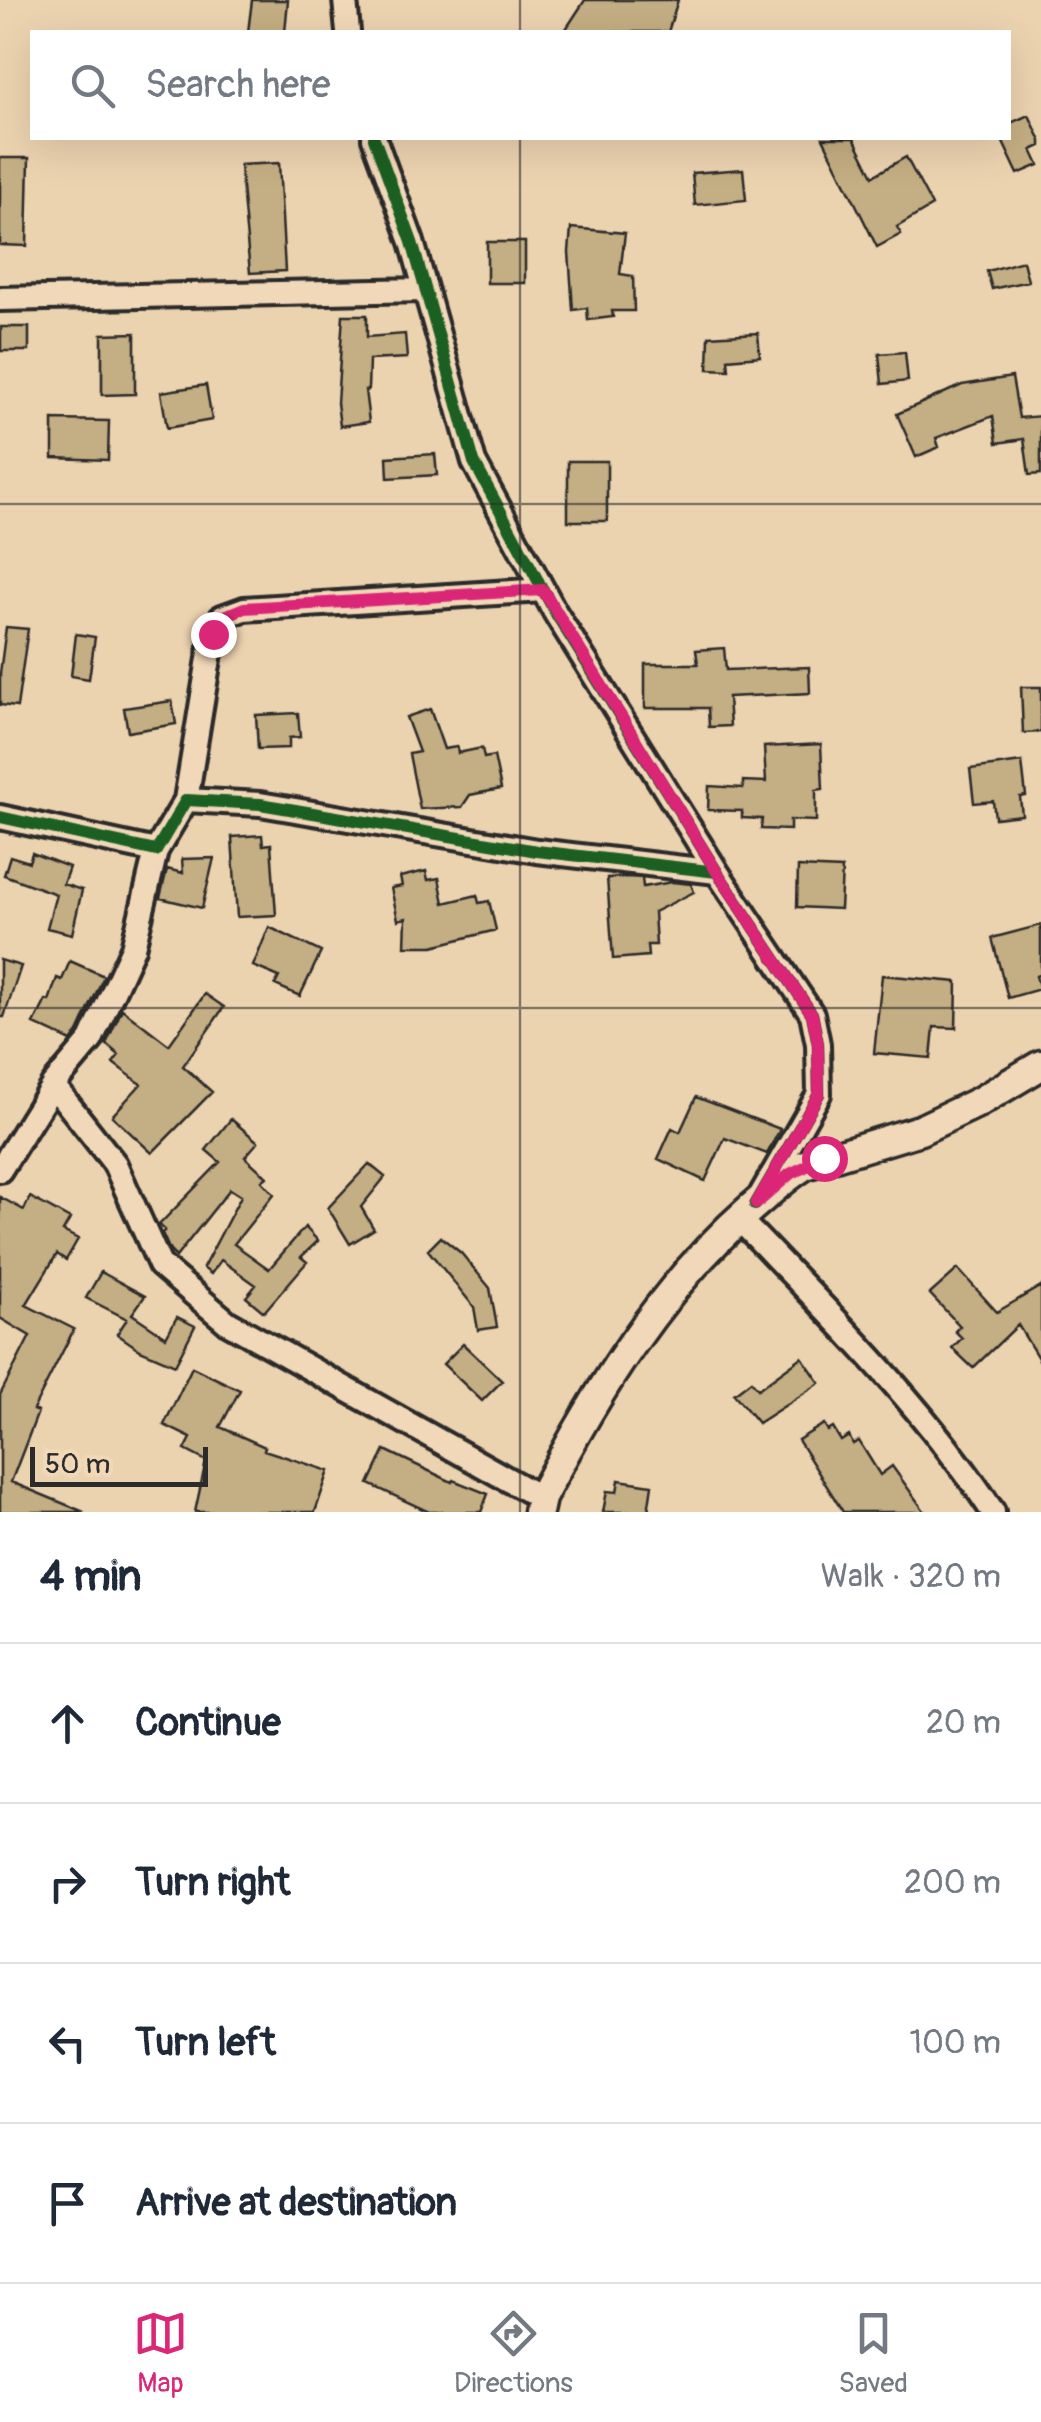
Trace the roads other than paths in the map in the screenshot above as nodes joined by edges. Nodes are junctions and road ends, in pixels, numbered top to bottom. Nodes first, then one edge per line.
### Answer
1 (345, 0) edge
2 (348, 30) edge
3 (375, 140) edge
4 (424, 290) junction
5 (0, 298) edge
6 (543, 590) junction
7 (186, 800) junction
8 (0, 817) edge
9 (156, 852) junction
10 (717, 872) junction
11 (1040, 1068) edge
12 (53, 1085) junction
13 (0, 1170) edge
14 (747, 1212) junction
15 (540, 1505) edge
16 (994, 1512) edge

1 - 2 street
3 - 4 street
4 - 5 street
4 - 6 street
6 - 7 street
6 - 10 street
7 - 9 street
7 - 10 street
8 - 9 street
9 - 12 street
10 - 14 street
11 - 14 street
12 - 13 street
12 - 15 street
14 - 15 street
14 - 16 street

